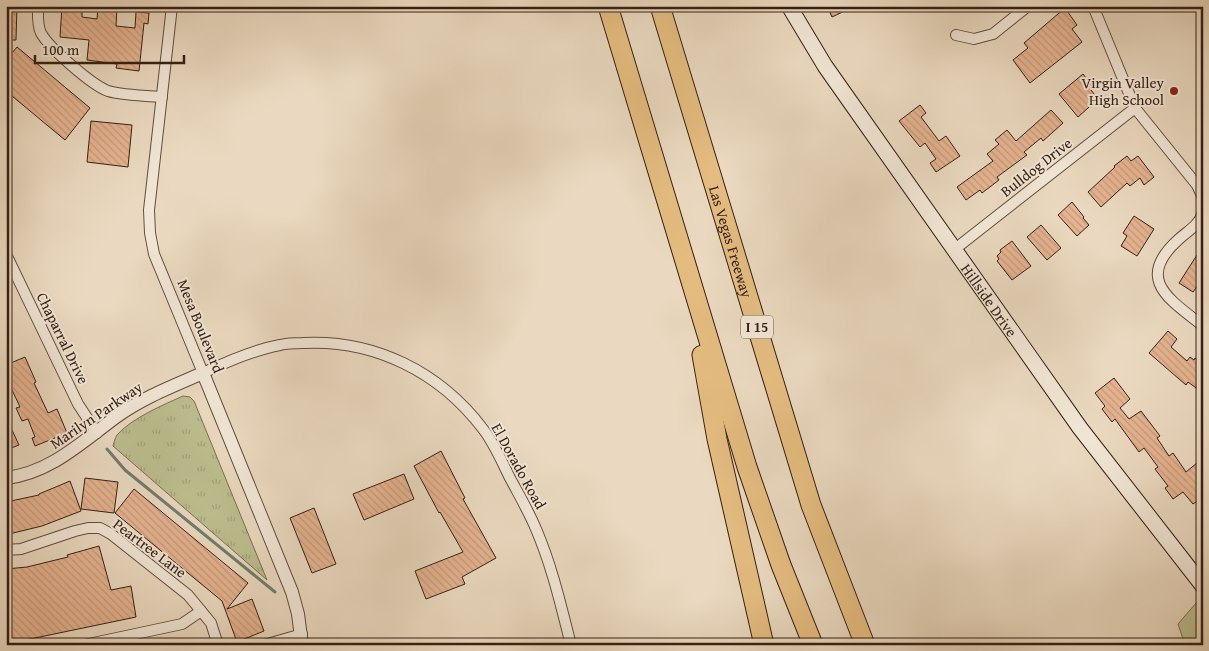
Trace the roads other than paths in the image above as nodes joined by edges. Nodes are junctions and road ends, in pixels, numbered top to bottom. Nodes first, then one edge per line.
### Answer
1 (38, 6) edge
2 (172, 6) edge
3 (608, 6) edge
4 (660, 6) edge
5 (789, 6) edge
6 (1028, 6) edge
7 (1093, 6) edge
8 (956, 35) dead end
9 (162, 98) junction
10 (1135, 108) junction
11 (1203, 198) edge
12 (1203, 213) edge
13 (955, 249) junction
14 (6, 254) edge
15 (687, 268) junction
16 (1203, 326) edge
17 (203, 373) junction
18 (97, 432) junction
19 (6, 478) edge
20 (6, 550) edge
21 (1203, 586) edge
22 (201, 611) junction
23 (302, 639) edge
24 (84, 645) edge
25 (219, 645) edge
26 (264, 645) edge
27 (571, 645) edge
28 (764, 645) edge
29 (813, 645) edge
30 (865, 645) edge

1 - 9 street
2 - 9 street, Mesa Boulevard
3 - 15 highway
4 - 30 highway, Las Vegas Freeway / I 15
5 - 13 main road, Hillside Drive
6 - 8 street
7 - 10 street
9 - 17 street, Mesa Boulevard
10 - 11 street
10 - 13 street, Bulldog Drive
12 - 16 street
13 - 21 main road, Hillside Drive
14 - 18 street, Chaparral Drive
15 - 28 highway
15 - 29 highway
17 - 18 street, Marilyn Parkway
17 - 23 street, Mesa Boulevard
17 - 27 street, El Dorado Road
18 - 19 street, Marilyn Parkway
20 - 22 street, Peartree Lane
22 - 24 street
22 - 25 street, Peartree Lane
23 - 26 street

